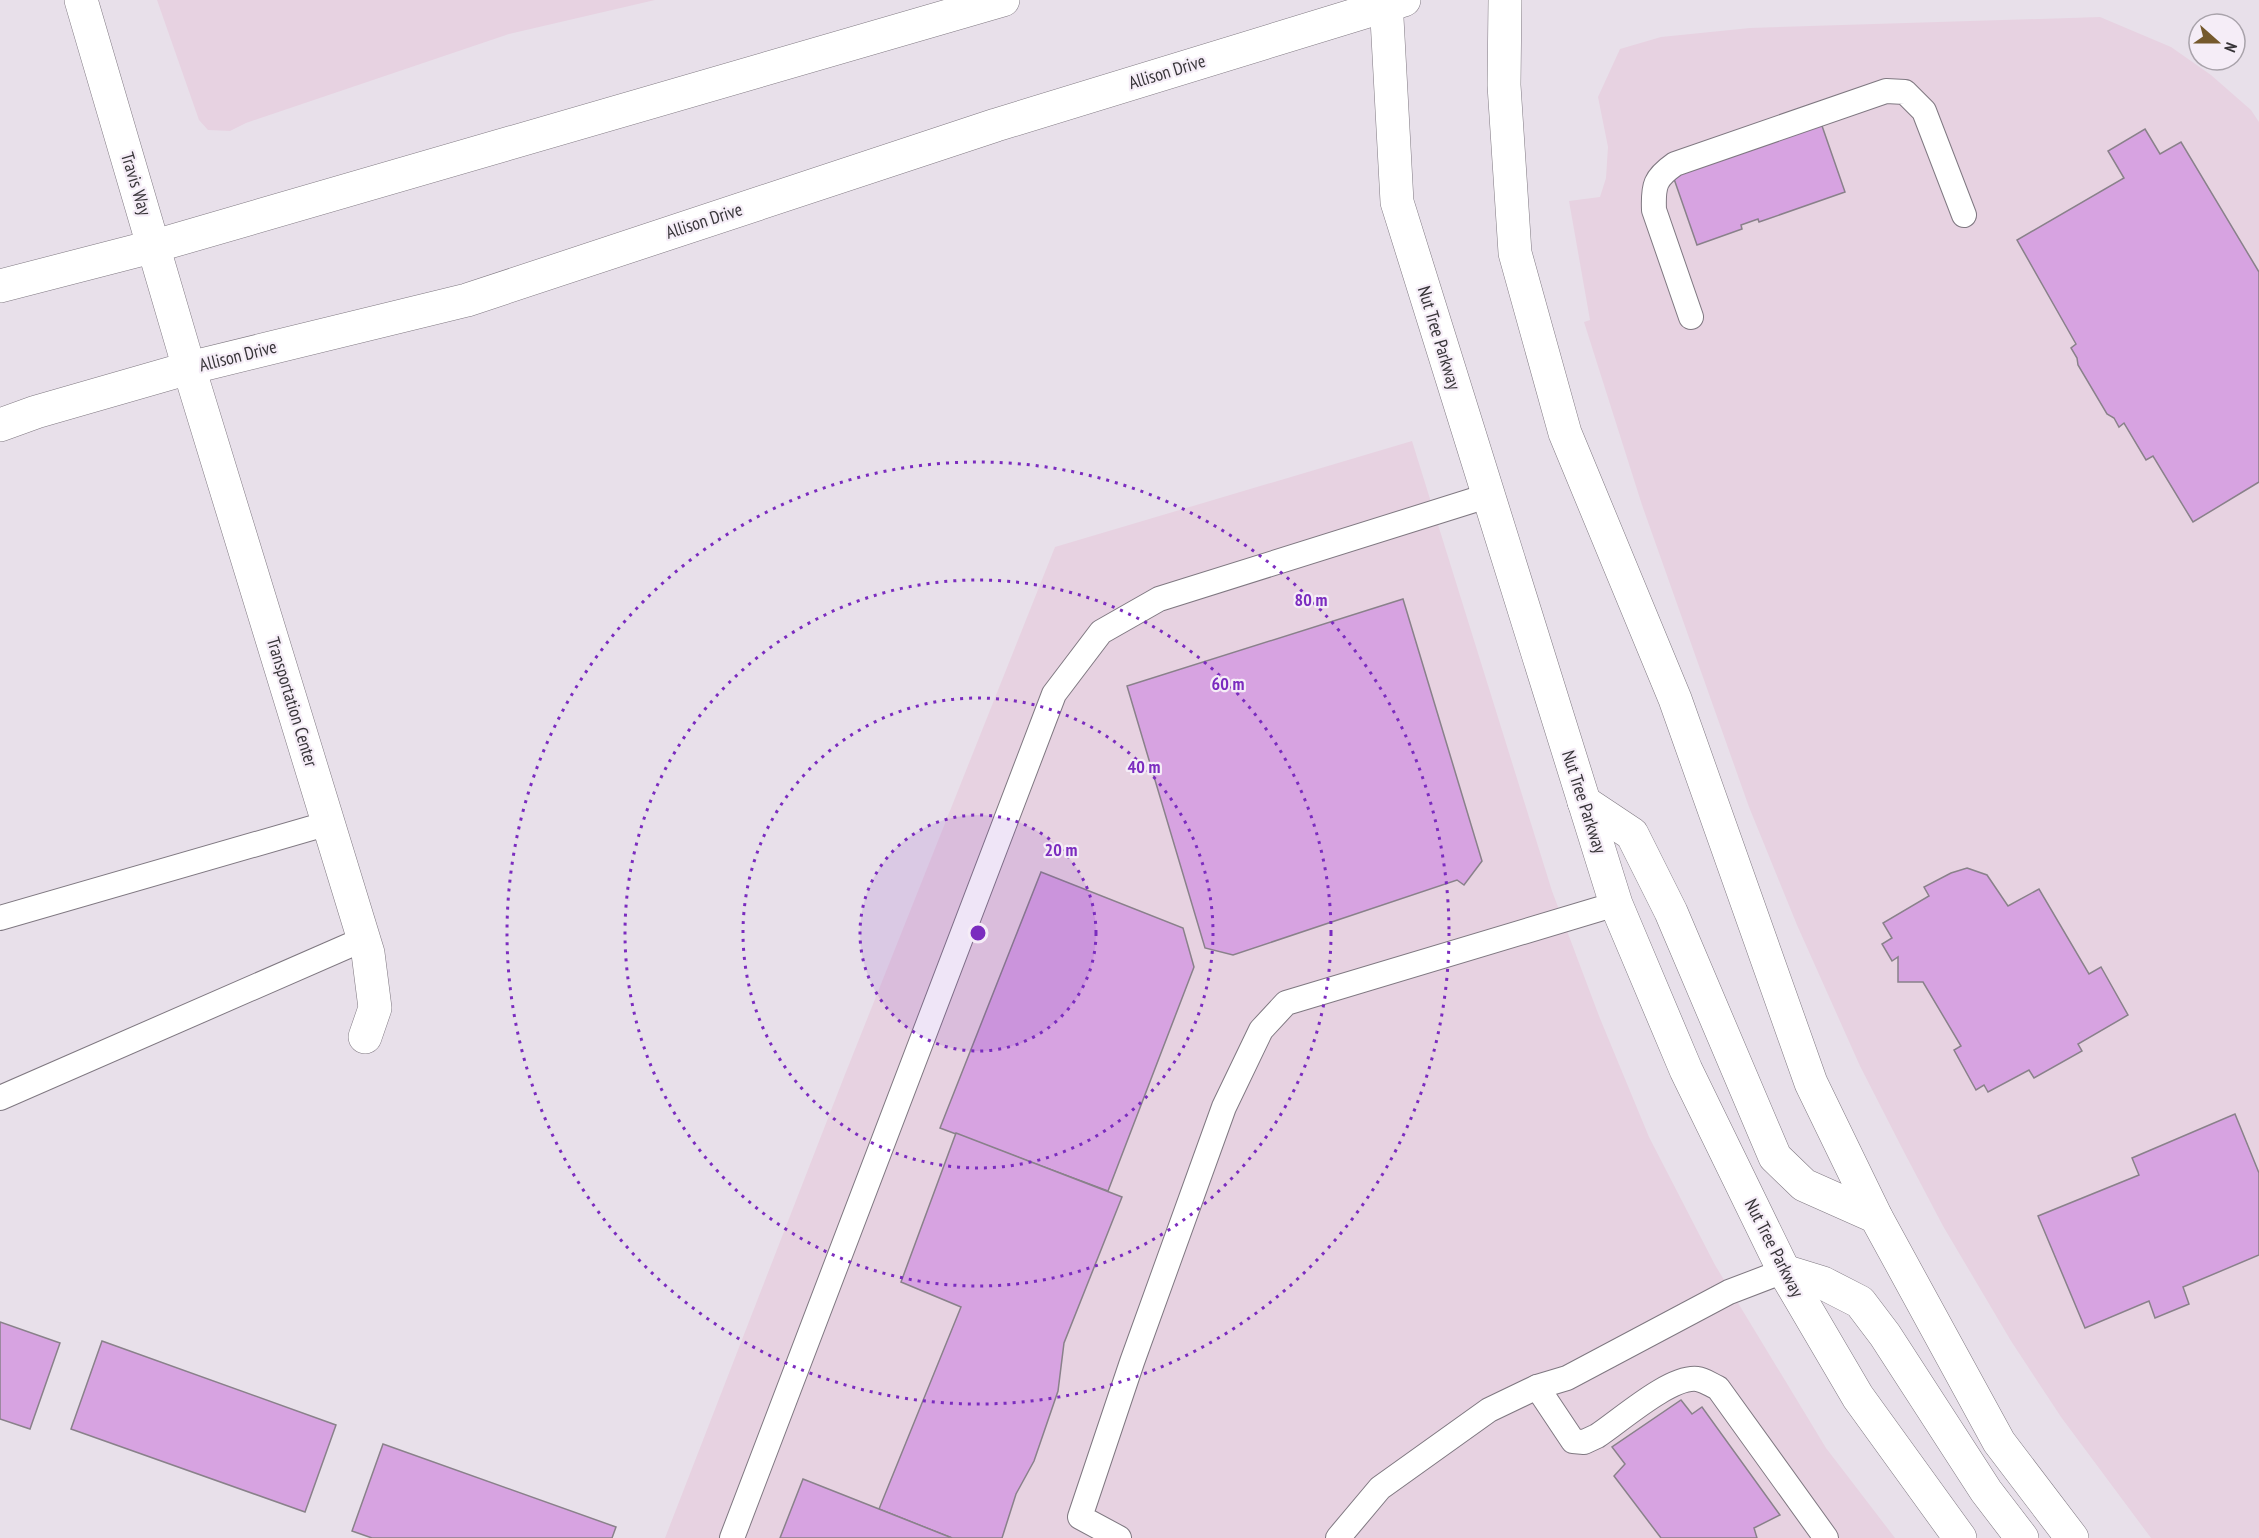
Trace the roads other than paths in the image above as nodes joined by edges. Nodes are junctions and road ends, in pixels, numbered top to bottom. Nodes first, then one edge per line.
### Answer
1 (81, 0) edge
2 (1003, 0) edge
3 (1505, 0) edge
4 (1391, 2) edge
5 (1964, 215) dead end
6 (155, 246) junction
7 (0, 286) edge
8 (1691, 317) dead end
9 (189, 368) junction
10 (0, 425) edge
11 (1487, 496) junction
12 (1584, 802) junction
13 (329, 823) junction
14 (1617, 904) junction
15 (0, 918) edge
16 (364, 939) junction
17 (365, 1037) dead end
18 (0, 1098) edge
19 (1876, 1217) junction
20 (1784, 1271) junction
21 (1537, 1387) junction
22 (732, 1538) edge
23 (1119, 1538) edge
24 (1338, 1538) edge
25 (1826, 1538) edge
26 (1960, 1538) edge
27 (2022, 1538) edge
28 (2072, 1538) edge

1 - 6 main road, Travis Way
2 - 6 main road
3 - 19 main road
4 - 9 main road, Allison Drive
4 - 11 main road, Nut Tree Parkway
5 - 8 lane
6 - 7 main road
6 - 9 main road, Travis Way
9 - 10 main road, Allison Drive
9 - 13 main road, Transportation Center
11 - 12 main road, Nut Tree Parkway
11 - 22 lane
12 - 14 main road, Nut Tree Parkway
12 - 19 main road
13 - 15 lane
13 - 16 main road, Transportation Center
14 - 20 main road, Nut Tree Parkway
14 - 23 lane
16 - 17 main road, Transportation Center
16 - 18 lane
19 - 28 main road
20 - 21 lane
20 - 26 main road, Nut Tree Parkway
20 - 27 main road
21 - 24 lane
21 - 25 lane

